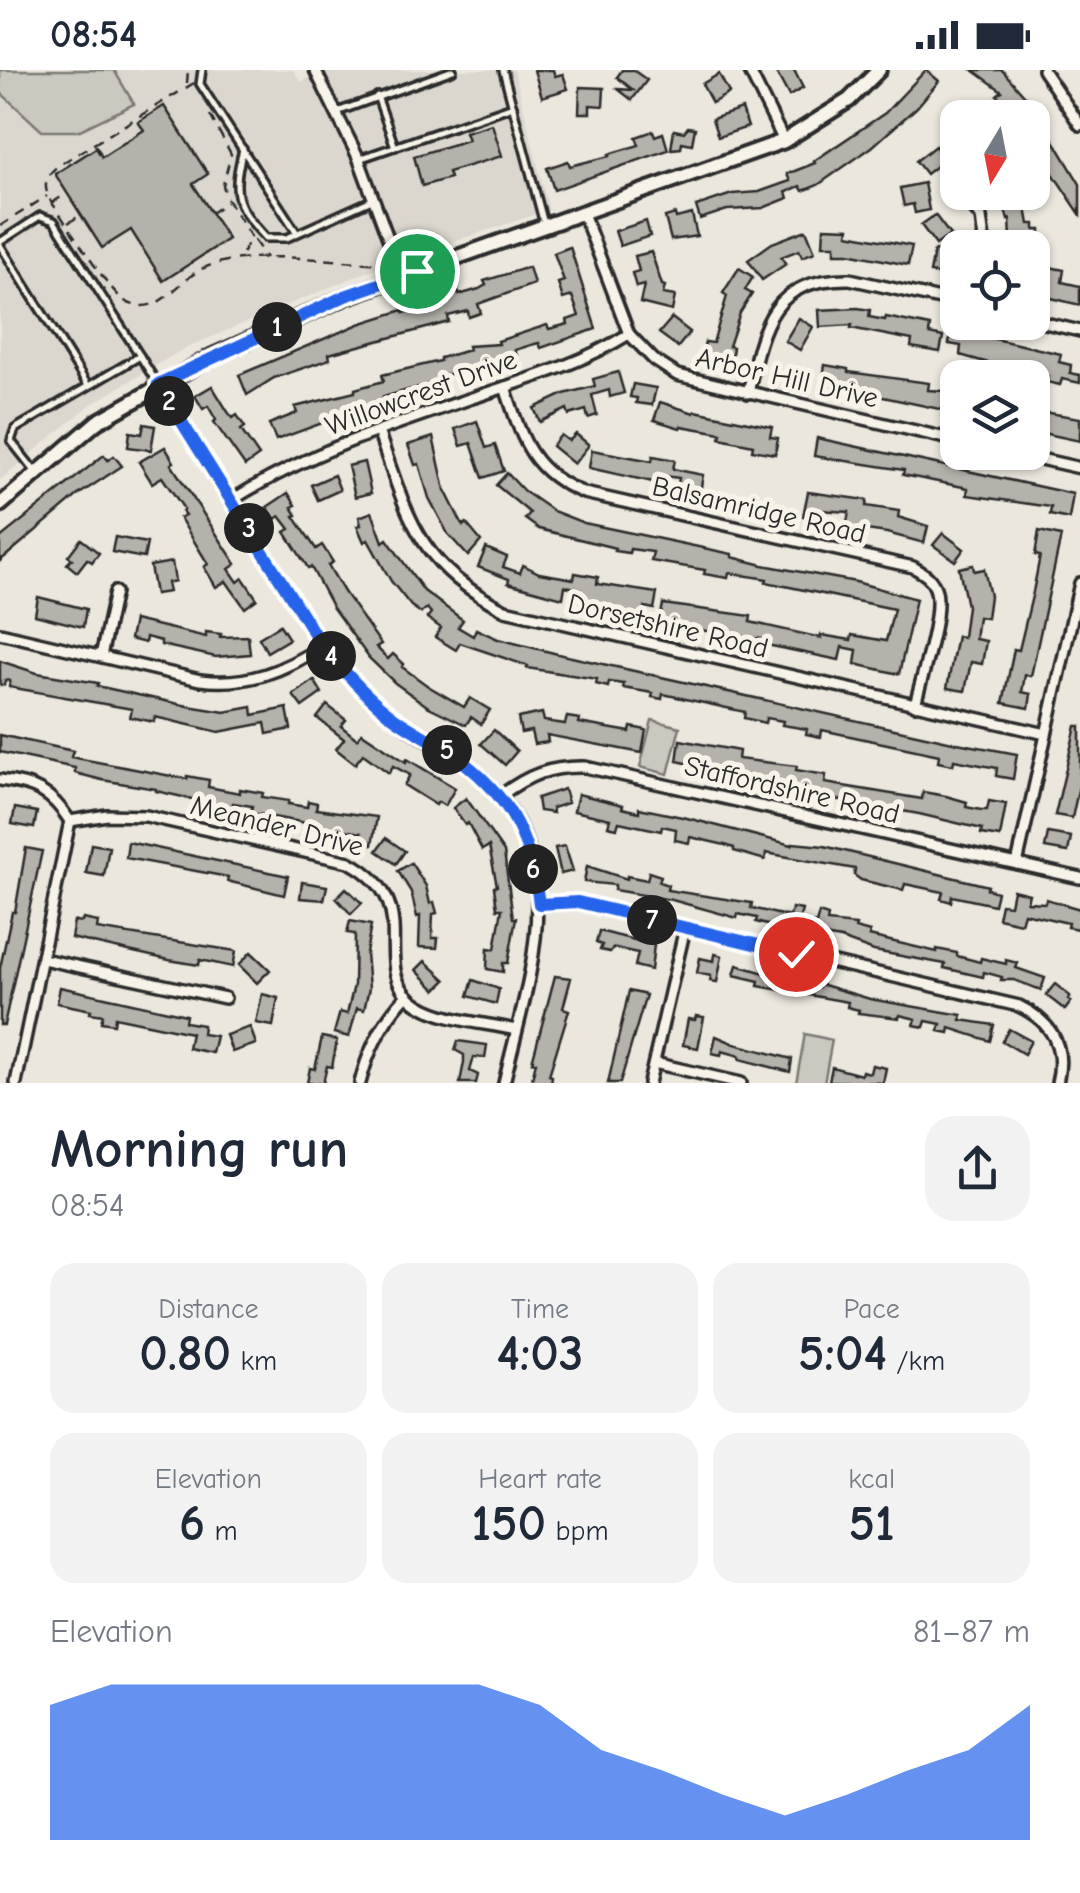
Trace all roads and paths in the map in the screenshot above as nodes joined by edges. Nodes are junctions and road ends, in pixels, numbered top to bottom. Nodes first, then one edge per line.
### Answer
1 (188, 70) edge
2 (202, 70) edge
3 (316, 70) edge
4 (454, 70) edge
5 (503, 70) edge
6 (749, 70) edge
7 (878, 70) edge
8 (1044, 70) edge
9 (201, 82) junction
10 (190, 84) junction
11 (195, 91) dead end
12 (378, 96) junction
13 (204, 105) dead end
14 (513, 106) junction
15 (337, 112) junction
16 (1080, 126) edge
17 (784, 141) junction
18 (94, 143) junction
19 (396, 146) junction
20 (244, 149) junction
21 (103, 157) dead end
22 (358, 159) junction
23 (68, 193) dead end
24 (48, 195) junction
25 (374, 199) junction
26 (228, 201) junction
27 (52, 203) junction
28 (211, 213) dead end
29 (583, 214) junction
30 (81, 215) dead end
31 (67, 224) junction
32 (0, 226) edge
33 (544, 227) junction
34 (297, 233) junction
35 (251, 237) junction
36 (0, 243) edge
37 (296, 254) dead end
38 (266, 259) junction
39 (239, 260) junction
40 (285, 260) junction
41 (383, 262) dead end
42 (402, 276) junction
43 (940, 299) edge
44 (1050, 324) edge
45 (1080, 331) edge
46 (629, 334) junction
47 (140, 356) junction
48 (87, 384) junction
49 (158, 384) junction
50 (504, 388) junction
51 (748, 393) junction
52 (378, 431) junction
53 (940, 436) edge
54 (1050, 461) edge
55 (1080, 468) edge
56 (36, 474) junction
57 (232, 500) junction
58 (0, 504) edge
59 (1080, 583) edge
60 (115, 592) dead end
61 (0, 633) edge
62 (322, 646) junction
63 (101, 656) junction
64 (915, 705) junction
65 (1046, 734) junction
66 (0, 780) edge
67 (500, 796) junction
68 (70, 821) junction
69 (1017, 864) junction
70 (1080, 878) edge
71 (539, 904) junction
72 (685, 928) junction
73 (43, 959) junction
74 (407, 995) junction
75 (225, 998) dead end
76 (516, 1030) junction
77 (654, 1063) junction
78 (16, 1083) edge
79 (360, 1083) edge
80 (504, 1083) edge
81 (649, 1083) edge
82 (741, 1083) edge
83 (1057, 1083) edge

1 - 10 path
2 - 9 lane
3 - 15 street
4 - 12 lane
5 - 14 lane
6 - 17 street
7 - 17 street
8 - 16 street
9 - 10 path
9 - 20 lane
10 - 11 path
10 - 18 path
12 - 15 lane
12 - 19 lane
13 - 26 path
14 - 19 lane
14 - 33 lane
15 - 22 street
17 - 29 street
18 - 21 path
18 - 24 path
19 - 22 lane
20 - 34 lane
20 - 34 lane
22 - 25 street
23 - 27 path
24 - 27 path
24 - 32 path
25 - 34 lane
25 - 42 street
26 - 28 path
26 - 35 path
27 - 31 path
29 - 33 street
29 - 46 street, Arbor Hill Drive
30 - 31 path
31 - 39 path
33 - 42 street
35 - 38 path
35 - 39 path
36 - 47 lane
36 - 48 lane
37 - 40 path
38 - 39 path
38 - 40 path
40 - 41 path
42 - 49 street
43 - 51 street
44 - 45 street
46 - 50 street, Willowcrest Drive
46 - 51 street, Arbor Hill Drive
47 - 48 lane
47 - 49 lane
48 - 56 lane
49 - 56 street
49 - 57 street
50 - 52 street, Willowcrest Drive
50 - 64 street, Balsamridge Road
51 - 53 street, Arbor Hill Drive
52 - 57 street, Willowcrest Drive
52 - 64 street, Dorsetshire Road
54 - 55 street
56 - 58 street
57 - 62 street
59 - 65 street
60 - 63 street
61 - 63 street
62 - 63 street
62 - 67 street
64 - 65 street, Dorsetshire Road
65 - 69 street
66 - 68 street
67 - 69 street, Staffordshire Road
67 - 71 street
68 - 73 street
68 - 74 street, Meander Drive
69 - 70 street, Staffordshire Road
71 - 72 street
71 - 76 street
72 - 77 street
72 - 83 street
73 - 75 street
73 - 78 street
74 - 76 street
74 - 79 street
76 - 80 street
77 - 81 street
77 - 82 street

